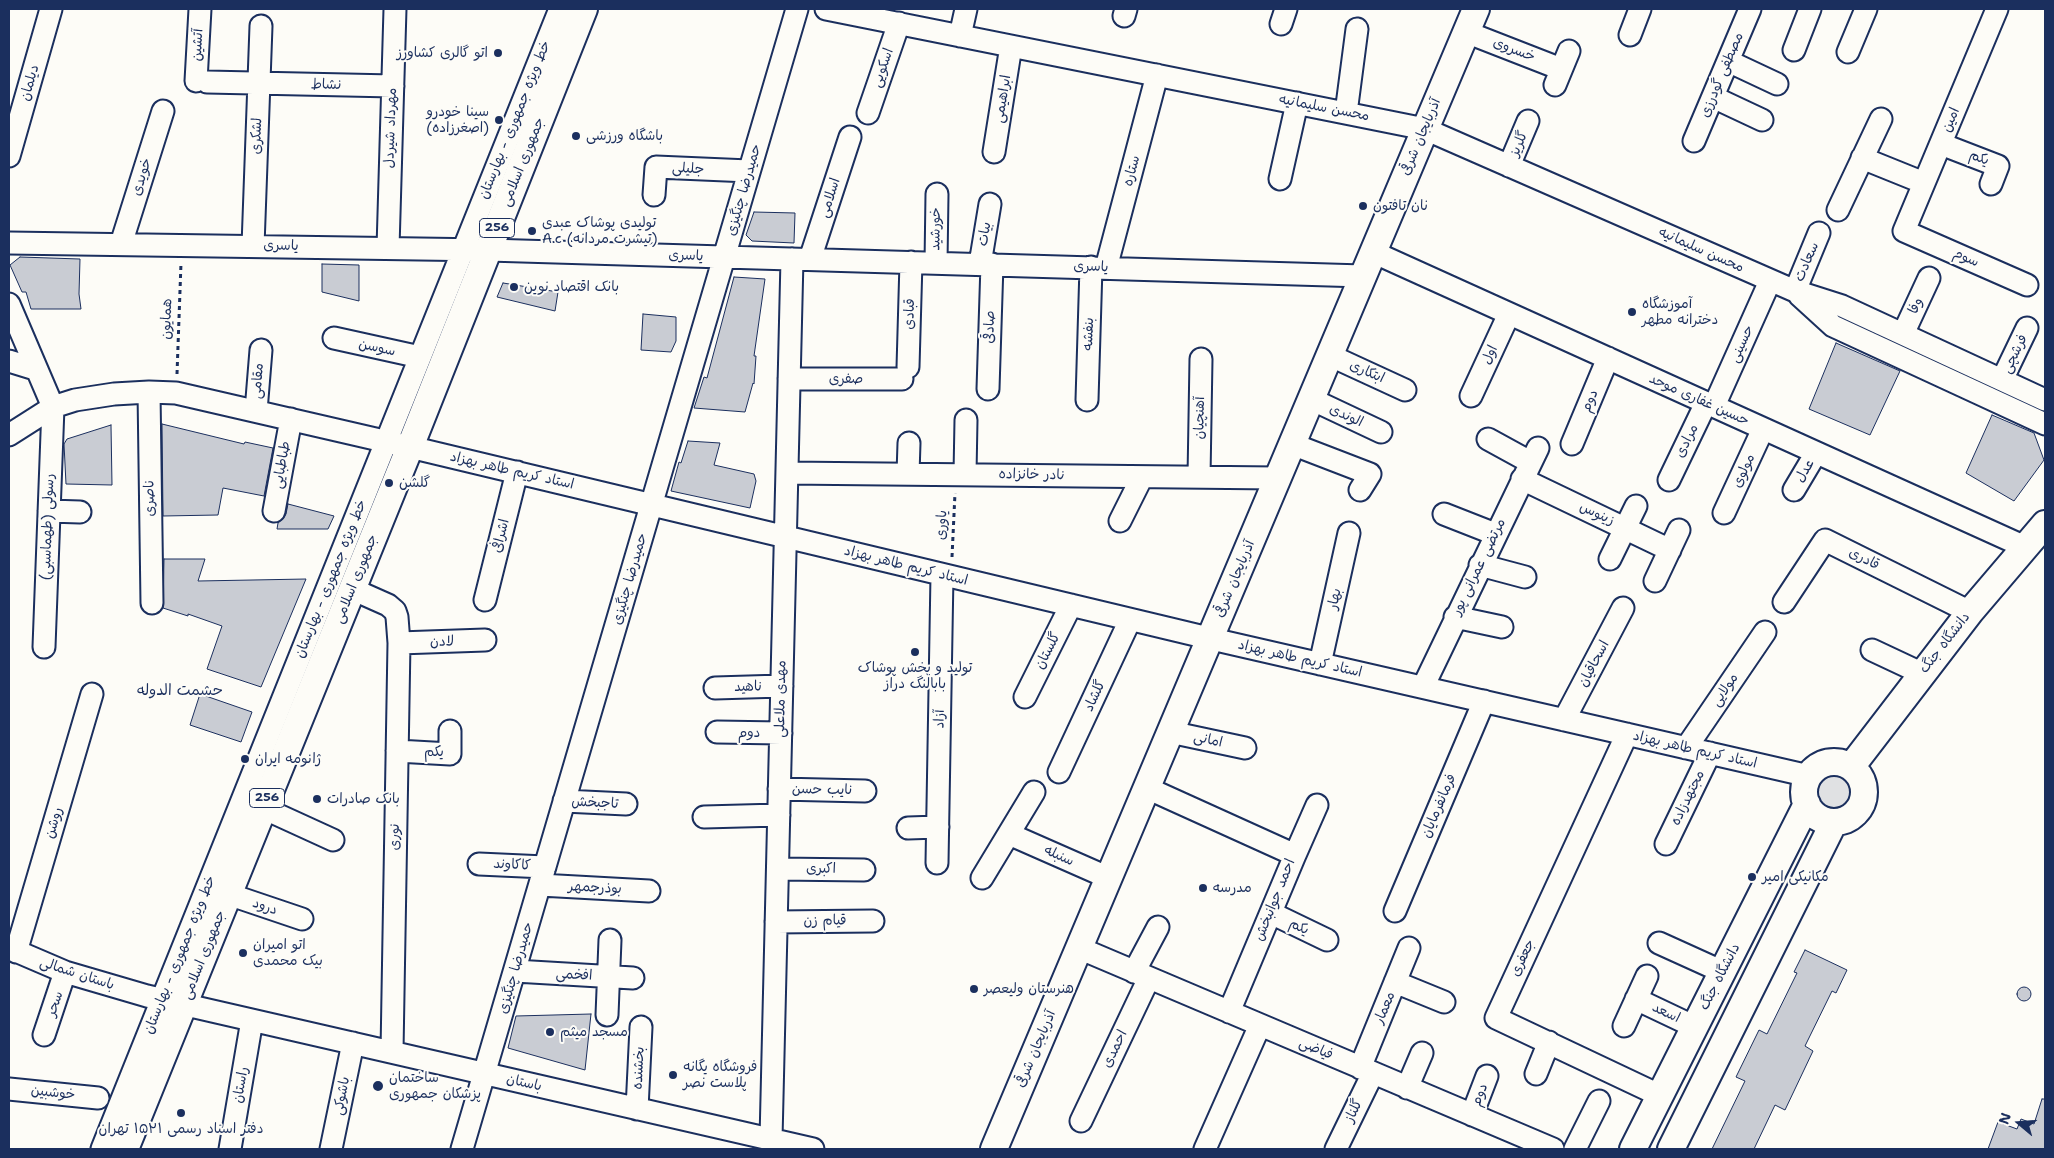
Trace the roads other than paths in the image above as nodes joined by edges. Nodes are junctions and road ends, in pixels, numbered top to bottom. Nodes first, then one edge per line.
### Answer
1 (51, 9) edge
2 (200, 9) edge
3 (395, 9) edge
4 (560, 9) edge
5 (584, 9) edge
6 (797, 9) edge
7 (826, 9) edge
8 (966, 9) edge
9 (1640, 9) edge
10 (1750, 9) edge
11 (1866, 9) edge
12 (1998, 9) edge
13 (1805, 10) edge
14 (1471, 20) edge
15 (898, 23) junction
16 (261, 26) dead end
17 (1357, 29) dead end
18 (1630, 35) dead end
19 (960, 36) junction
20 (1012, 46) junction
21 (1794, 50) dead end
22 (1848, 52) dead end
23 (1728, 62) junction
24 (1562, 68) dead end
25 (1157, 75) junction
26 (259, 83) junction
27 (1777, 84) dead end
28 (393, 86) junction
29 (1713, 97) junction
30 (1297, 103) junction
31 (163, 111) dead end
32 (868, 113) dead end
33 (1346, 113) junction
34 (1881, 119) dead end
35 (1762, 120) dead end
36 (1528, 121) dead end
37 (1425, 129) junction
38 (850, 137) dead end
39 (1694, 140) dead end
40 (1941, 144) junction
41 (994, 152) dead end
42 (9, 156) edge
43 (1862, 158) junction
44 (1509, 166) junction
45 (749, 171) junction
46 (1280, 180) dead end
47 (1924, 183) junction
48 (1991, 184) dead end
49 (937, 194) dead end
50 (654, 196) dead end
51 (990, 204) dead end
52 (1838, 210) dead end
53 (1904, 231) joint
54 (1820, 233) dead end
55 (9, 243) edge
56 (122, 244) junction
57 (253, 246) junction
58 (388, 248) junction
59 (476, 249) junction
60 (724, 257) junction
61 (801, 259) junction
62 (911, 262) junction
63 (936, 263) junction
64 (986, 264) junction
65 (1368, 264) junction
66 (1099, 268) junction
67 (1930, 278) dead end
68 (1770, 281) junction
69 (2027, 285) dead end
70 (1795, 291) junction
71 (9, 304) edge
72 (1509, 314) junction
73 (2027, 328) dead end
74 (1903, 334) junction
75 (334, 338) dead end
76 (261, 350) dead end
77 (1329, 355) junction
78 (420, 357) junction
79 (1608, 358) junction
80 (1201, 359) dead end
81 (9, 361) edge
82 (35, 369) junction
83 (905, 373) joint
84 (789, 379) junction
85 (2002, 380) junction
86 (988, 389) dead end
87 (1405, 390) dead end
88 (149, 392) junction
89 (1470, 396) dead end
90 (1311, 399) junction
91 (1087, 400) dead end
92 (2045, 400) edge
93 (1710, 405) junction
94 (53, 407) junction
95 (256, 411) junction
96 (290, 419) junction
97 (966, 420) dead end
98 (2045, 424) edge
99 (1763, 429) junction
100 (1381, 432) dead end
101 (9, 435) edge
102 (1488, 439) dead end
103 (909, 442) dead end
104 (398, 444) junction
105 (1292, 444) junction
106 (1572, 444) dead end
107 (1816, 453) junction
108 (1530, 463) junction
109 (517, 472) junction
110 (786, 473) junction
111 (908, 474) junction
112 (961, 475) junction
113 (1142, 477) junction
114 (1200, 477) junction
115 (1277, 478) junction
116 (1668, 480) dead end
117 (1360, 490) dead end
118 (1794, 490) dead end
119 (651, 505) junction
120 (1636, 506) dead end
121 (49, 511) junction
122 (274, 511) dead end
123 (80, 512) dead end
124 (1724, 512) dead end
125 (1444, 514) dead end
126 (1120, 521) dead end
127 (2045, 524) edge
128 (1625, 527) junction
129 (1679, 530) dead end
130 (1349, 533) dead end
131 (1495, 534) junction
132 (785, 537) junction
133 (2035, 546) edge
134 (1670, 550) junction
135 (1610, 558) dead end
136 (1480, 565) junction
137 (946, 576) junction
138 (1525, 577) dead end
139 (1655, 581) dead end
140 (352, 589) junction
141 (485, 600) dead end
142 (1784, 602) dead end
143 (152, 604) dead end
144 (1071, 606) junction
145 (1623, 608) dead end
146 (1970, 612) junction
147 (1455, 617) junction
148 (1130, 620) junction
149 (1502, 627) dead end
150 (1765, 632) dead end
151 (1210, 639) junction
152 (485, 640) dead end
153 (399, 643) junction
154 (44, 647) dead end
155 (1872, 650) dead end
156 (1320, 664) junction
157 (1921, 673) junction
158 (782, 686) junction
159 (1422, 687) junction
160 (715, 688) dead end
161 (92, 694) dead end
162 (1025, 697) dead end
163 (1484, 701) junction
164 (1564, 720) junction
165 (450, 731) dead end
166 (717, 732) dead end
167 (1170, 732) junction
168 (781, 733) junction
169 (1627, 734) junction
170 (1245, 748) dead end
171 (1686, 748) junction
172 (397, 751) junction
173 (1710, 753) junction
174 (1060, 772) dead end
175 (1855, 772) junction
176 (1809, 776) junction
177 (1147, 788) junction
178 (780, 789) junction
179 (864, 791) dead end
180 (1034, 792) dead end
181 (564, 801) junction
182 (626, 804) dead end
183 (1807, 804) junction
184 (1316, 805) dead end
185 (263, 808) junction
186 (779, 815) junction
187 (704, 817) dead end
188 (1834, 822) junction
189 (938, 827) junction
190 (908, 828) dead end
191 (1009, 834) junction
192 (333, 840) dead end
193 (1666, 844) dead end
194 (1295, 855) junction
195 (937, 863) dead end
196 (479, 864) dead end
197 (778, 868) junction
198 (864, 870) dead end
199 (543, 876) junction
200 (982, 878) dead end
201 (1109, 878) junction
202 (650, 891) dead end
203 (228, 894) junction
204 (1395, 912) dead end
205 (1271, 913) junction
206 (302, 920) dead end
207 (873, 921) dead end
208 (776, 922) junction
209 (1158, 927) dead end
210 (610, 940) dead end
211 (1328, 940) dead end
212 (1659, 943) dead end
213 (1079, 948) junction
214 (1409, 948) dead end
215 (12, 950) edge
216 (514, 971) junction
217 (65, 972) junction
218 (1723, 972) junction
219 (1142, 975) junction
220 (609, 976) junction
221 (1647, 976) dead end
222 (634, 978) dead end
223 (1395, 982) junction
224 (1636, 999) junction
225 (164, 1000) junction
226 (1444, 1002) dead end
227 (1229, 1012) junction
228 (607, 1015) dead end
229 (252, 1020) junction
230 (1260, 1025) junction
231 (1624, 1026) dead end
232 (641, 1027) dead end
233 (1695, 1027) junction
234 (44, 1035) dead end
235 (1549, 1042) junction
236 (353, 1043) junction
237 (392, 1052) junction
238 (1422, 1053) dead end
239 (1366, 1070) junction
240 (485, 1074) junction
241 (1536, 1074) dead end
242 (1487, 1076) dead end
243 (1408, 1088) junction
244 (9, 1089) edge
245 (1660, 1096) junction
246 (98, 1098) dead end
247 (1599, 1101) dead end
248 (637, 1108) junction
249 (1472, 1115) junction
250 (1081, 1121) dead end
251 (771, 1140) junction
252 (102, 1149) edge
253 (125, 1149) edge
254 (230, 1149) edge
255 (331, 1149) edge
256 (462, 1149) edge
257 (813, 1149) edge
258 (994, 1149) edge
259 (1206, 1149) edge
260 (1336, 1149) edge
261 (1554, 1149) edge
262 (1575, 1149) edge
263 (1634, 1149) edge
264 (1672, 1149) edge

1 - 42 street, دیلمان
2 - 26 street, آتشین
3 - 28 street, مهرداد شیردل
4 - 59 street, خط ویژه جمهوری - بهارستان
5 - 59 main road, جمهوری اسلامی / 256
6 - 45 street, حمیدرضا چنگیزی
7 - 15 street, محسن سلیمانیه
8 - 19 street
9 - 18 street
10 - 23 street, مصطفی گودرزی
11 - 22 street
12 - 40 street, امین
13 - 21 street
14 - 24 street, خسروی
14 - 37 main road, آذربایجان شرقی
15 - 19 street, محسن سلیمانیه
15 - 32 street, اسکویی
16 - 26 street, لشکری
17 - 33 street
19 - 20 street, محسن سلیمانیه
20 - 25 street, محسن سلیمانیه
20 - 41 street, ابراهیمی
23 - 27 street
23 - 29 street, مصطفی گودرزی
25 - 30 street, محسن سلیمانیه
25 - 66 street, ستاره
26 - 28 street, نشاط
26 - 57 street, لشکری
28 - 58 street, مهرداد شیردل
29 - 35 street
29 - 39 street, مصطفی گودرزی
30 - 33 street, محسن سلیمانیه
30 - 46 street
31 - 56 street, خویدی
33 - 37 street, محسن سلیمانیه
34 - 43 street
36 - 44 street, گلریز
37 - 44 street, محسن سلیمانیه
37 - 65 main road, آذربایجان شرقی
38 - 61 street, اسلامی
40 - 47 street, امین
40 - 48 street, یکم
43 - 47 street
43 - 52 street
44 - 68 street, محسن سلیمانیه
45 - 50 street, جلیلی
45 - 60 street, حمیدرضا چنگیزی
47 - 53 street, امین
49 - 63 street, خورشید
51 - 64 street, بیات
53 - 69 street, سوم
54 - 70 street, سعادت
55 - 56 street, یاسری
56 - 57 street, یاسری
57 - 58 street, یاسری
58 - 59 street, یاسری
59 - 60 street, یاسری
59 - 78 street, خط ویژه جمهوری - بهارستان
59 - 104 main road, جمهوری اسلامی / 256
60 - 61 street, یاسری
60 - 119 street, حمیدرضا چنگیزی
61 - 62 street, یاسری
61 - 84 street, مهدی ملاعلی
62 - 63 street, یاسری
62 - 83 street, قبادی
63 - 64 street, یاسری
64 - 66 street, یاسری
64 - 86 street, صادقی
65 - 66 street, یاسری
65 - 72 street, حسین غفاری موحد
65 - 77 main road, آذربایجان شرقی
66 - 91 street, بنفشه
67 - 74 street, وفا
68 - 70 street, محسن سلیمانیه
68 - 93 street, حسینی
70 - 74 street, محسن سلیمانیه
70 - 98 street, محسن سلیمانیه
71 - 82 street
72 - 79 street, حسین غفاری موحد
72 - 89 street, اول
73 - 85 street, فرشچی
74 - 85 street, محسن سلیمانیه
75 - 78 street, سوسن
76 - 95 street, مقامی
77 - 87 street, ابتکاری
77 - 90 main road, آذربایجان شرقی
78 - 104 street, خط ویژه جمهوری - بهارستان
79 - 93 street, حسین غفاری موحد
79 - 106 street, دوم
80 - 114 street, آهنچیان
81 - 82 street
82 - 94 street
83 - 84 street, صفری
84 - 110 street, مهدی ملاعلی
85 - 92 street, محسن سلیمانیه
88 - 94 street, استاد کریم طاهر بهزاد
88 - 95 street, استاد کریم طاهر بهزاد
88 - 143 street, ناصری
90 - 100 street, الوندی
90 - 105 main road, آذربایجان شرقی
93 - 99 street, حسین غفاری موحد
93 - 116 street, مرادی
94 - 101 street, استاد کریم طاهر بهزاد
94 - 121 street, رسولی (طهماسبی)
95 - 96 street, استاد کریم طاهر بهزاد
96 - 104 street, استاد کریم طاهر بهزاد
96 - 122 street, طباطبایی
97 - 112 street
99 - 107 street, حسین غفاری موحد
99 - 124 street, مولوی
102 - 108 street, زینوس
103 - 111 street
104 - 109 street, استاد کریم طاهر بهزاد
104 - 140 main road, جمهوری اسلامی / 256
104 - 225 street, خط ویژه جمهوری - بهارستان
105 - 115 main road, آذربایجان شرقی
105 - 117 street
107 - 118 street, عدل
107 - 133 street, حسین غفاری موحد
108 - 128 street, زینوس
108 - 131 street, مرتضی عمرانی پور
109 - 119 street, استاد کریم طاهر بهزاد
109 - 141 street, اشرافی
110 - 111 street, نادر خانزاده
110 - 132 street, مهدی ملاعلی
111 - 112 street, نادر خانزاده
112 - 113 street, نادر خانزاده
113 - 114 street, نادر خانزاده
113 - 126 street
114 - 115 street, نادر خانزاده
115 - 151 main road, آذربایجان شرقی
119 - 132 street, استاد کریم طاهر بهزاد
119 - 181 street, حمیدرضا چنگیزی
120 - 128 street
121 - 123 street
121 - 154 street, رسولی (طهماسبی)
125 - 131 street
127 - 133 main road, دانشگاه جنگ
128 - 134 street, زینوس
128 - 135 street
129 - 134 street
130 - 156 street, بهار
131 - 136 street, مرتضی عمرانی پور
132 - 137 street, استاد کریم طاهر بهزاد
132 - 158 street, مهدی ملاعلی
133 - 146 main road, دانشگاه جنگ
133 - 175 main road, دانشگاه جنگ
134 - 139 street
136 - 138 street
136 - 147 street, مرتضی عمرانی پور
137 - 144 street, استاد کریم طاهر بهزاد
137 - 189 street, آزاد
140 - 153 street, نوری
140 - 185 main road, جمهوری اسلامی / 256
142 - 146 street, قادری
144 - 148 street, استاد کریم طاهر بهزاد
144 - 162 street, گلستان
145 - 164 street, اسحاقیان
146 - 157 main road, دانشگاه جنگ
147 - 149 street
147 - 159 street, مرتضی عمرانی پور
148 - 151 street, استاد کریم طاهر بهزاد
148 - 174 street, گلشاد
150 - 171 street, مولایی
151 - 156 street, استاد کریم طاهر بهزاد
151 - 167 main road, آذربایجان شرقی
152 - 153 street, لادن
153 - 172 street, نوری
155 - 157 street
156 - 159 street, استاد کریم طاهر بهزاد
157 - 175 main road, دانشگاه جنگ
158 - 160 street, ناهید
158 - 168 street, مهدی ملاعلی
159 - 163 street, استاد کریم طاهر بهزاد
161 - 215 street, روشن
163 - 164 street, استاد کریم طاهر بهزاد
163 - 204 street, فرمانفرمایان
164 - 169 street, استاد کریم طاهر بهزاد
165 - 172 street, یکم
166 - 168 street, دوم
167 - 170 street, امانی
167 - 177 main road, آذربایجان شرقی
168 - 178 street, مهدی ملاعلی
169 - 171 street, استاد کریم طاهر بهزاد
169 - 235 street, جعفری
171 - 173 street, استاد کریم طاهر بهزاد
172 - 237 street, نوری
173 - 176 street, استاد کریم طاهر بهزاد
173 - 193 street, مجتهدزاده
175 - 176 main road
175 - 188 main road
176 - 183 main road
177 - 194 street, احمد جوانبخش
177 - 201 main road, آذربایجان شرقی
178 - 179 street, نایب حسن
178 - 186 street, مهدی ملاعلی
180 - 191 street
181 - 182 street, تاجبخش
181 - 199 street, حمیدرضا چنگیزی
183 - 188 main road
183 - 218 main road, دانشگاه جنگ
184 - 194 street
185 - 192 street
185 - 203 main road, جمهوری اسلامی / 256
186 - 187 street
186 - 197 street, مهدی ملاعلی
188 - 264 main road
189 - 190 street
189 - 195 street, آزاد
191 - 200 street
191 - 201 street, سنبله
194 - 205 street, احمد جوانبخش
196 - 199 street, کاکاوند
197 - 198 street, اکبری
197 - 208 street, مهدی ملاعلی
199 - 202 street, بوذرجمهر
199 - 216 street, حمیدرضا چنگیزی
201 - 213 main road, آذربایجان شرقی
203 - 206 street, درود
203 - 225 main road, جمهوری اسلامی / 256
205 - 211 street, یکم
205 - 227 street, احمد جوانبخش
207 - 208 street, قیام زن
208 - 251 street, مهدی ملاعلی
209 - 219 street, احمدی
210 - 220 street
212 - 218 street
213 - 219 street, فیاضی
213 - 258 main road, آذربایجان شرقی
214 - 223 street, معمار
215 - 217 street, باستان شمالی
216 - 220 street, افخمی
216 - 240 street, حمیدرضا چنگیزی
217 - 225 street, باستان شمالی
217 - 234 street, سحر
218 - 233 main road, دانشگاه جنگ
219 - 227 street, فیاضی
219 - 250 street, احمدی
220 - 222 street, افخمی
220 - 228 street
221 - 224 street
223 - 226 street
223 - 239 street, معمار
224 - 231 street
224 - 233 street, اسعد
225 - 229 street, باستان
225 - 252 street, خط ویژه جمهوری - بهارستان
225 - 253 main road, جمهوری اسلامی / 256
227 - 230 street, فیاضی
229 - 236 street, باستان
229 - 254 street, راستان
230 - 239 street, فیاضی
230 - 259 street
232 - 248 street, بخشنده
233 - 245 main road, دانشگاه جنگ
235 - 241 street
235 - 245 street, جعفری
236 - 237 street, باستان
236 - 255 street, باشوکی
237 - 240 street, باستان
238 - 243 street
239 - 243 street, فیاضی
239 - 260 street, گلناز
240 - 248 street, باستان
240 - 256 street, حمیدرضا چنگیزی
242 - 249 street, دوم
243 - 249 street, فیاضی
244 - 246 street, خوشبین
245 - 263 main road, دانشگاه جنگ
247 - 262 street
248 - 251 street, باستان
249 - 261 street, فیاضی
251 - 257 street, باستان

